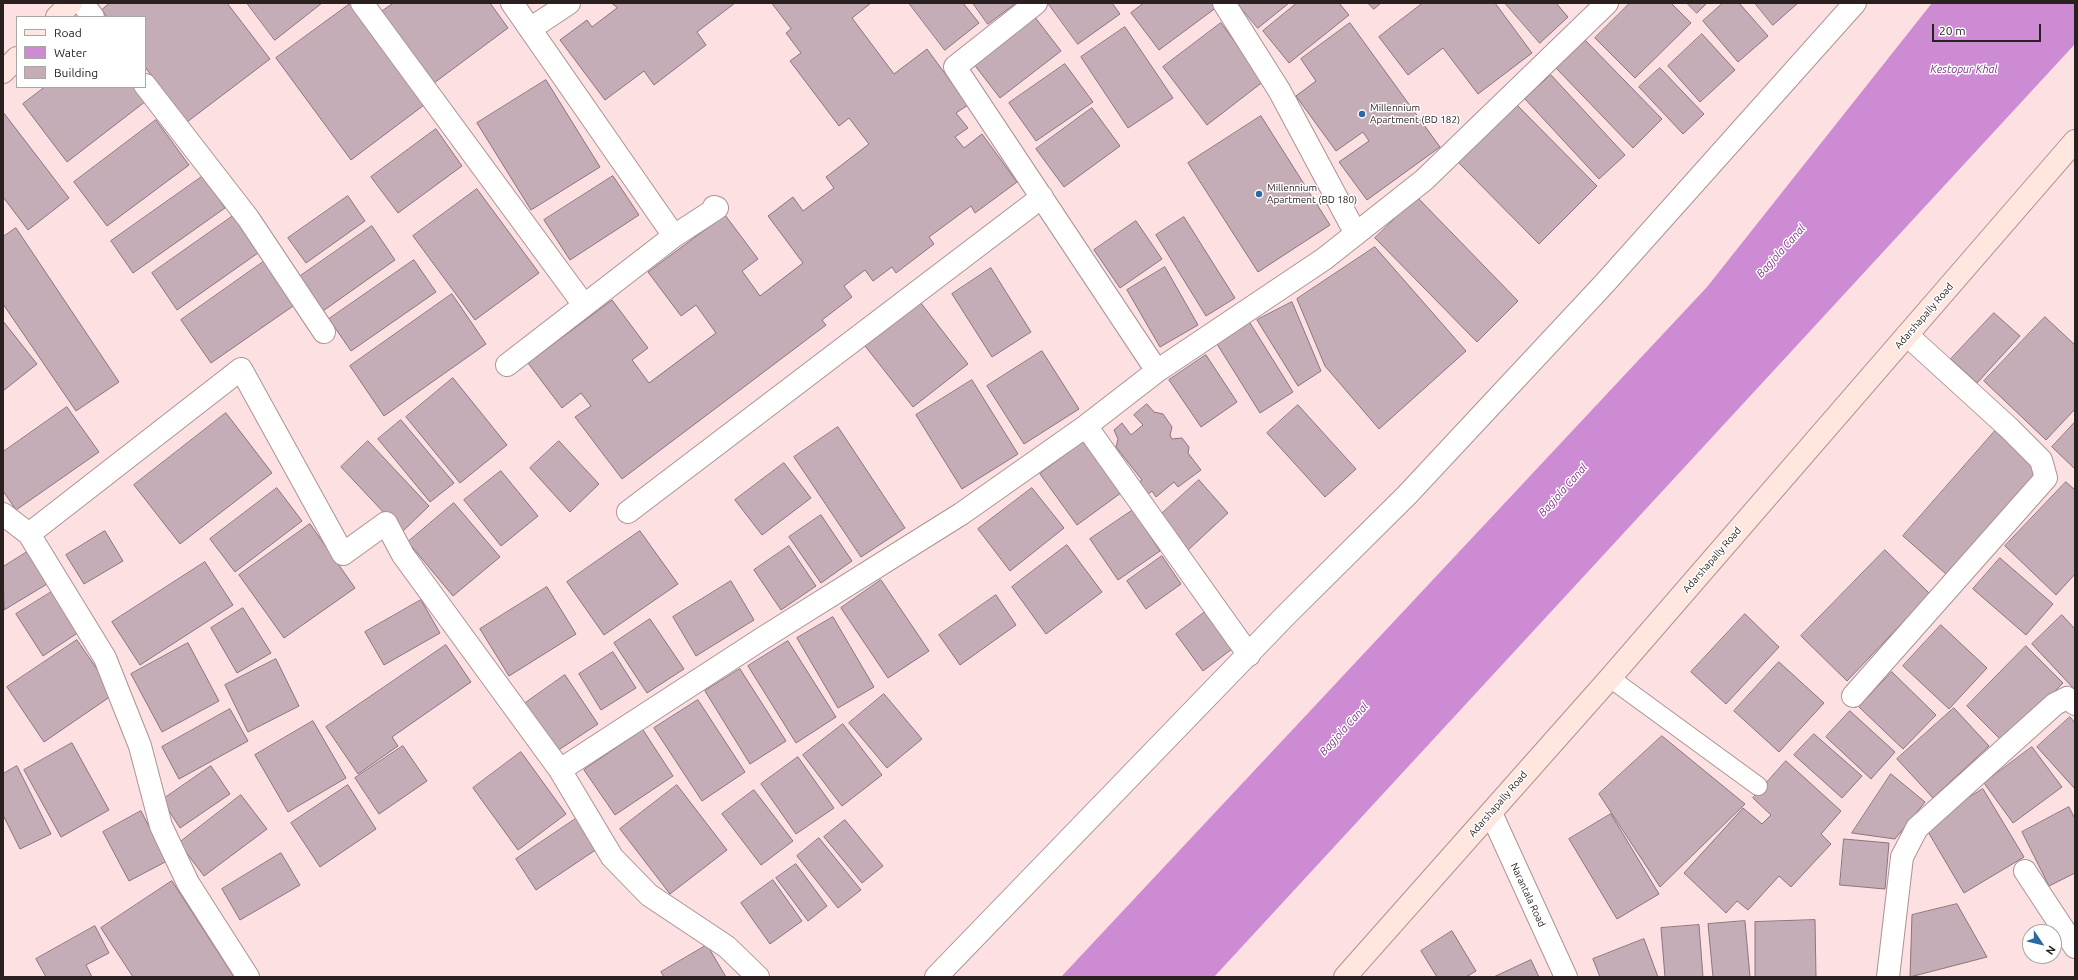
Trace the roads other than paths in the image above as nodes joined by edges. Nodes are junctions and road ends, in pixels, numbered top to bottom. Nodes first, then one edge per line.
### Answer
1 (71, 3) edge
2 (82, 3) edge
3 (362, 3) edge
4 (512, 3) edge
5 (569, 3) edge
6 (1036, 3) edge
7 (1224, 3) edge
8 (1607, 3) edge
9 (1855, 3) edge
10 (58, 16) edge
11 (92, 16) edge
12 (530, 30) junction
13 (16, 59) edge
14 (3, 72) edge
15 (146, 86) edge
16 (2075, 141) edge
17 (1042, 197) junction
18 (714, 207) dead end
19 (1356, 234) junction
20 (674, 236) junction
21 (584, 305) junction
22 (324, 332) dead end
23 (1907, 336) junction
24 (507, 365) dead end
25 (1157, 371) junction
26 (1086, 426) junction
27 (628, 512) dead end
28 (3, 514) edge
29 (29, 534) junction
30 (1249, 655) junction
31 (1610, 678) junction
32 (1853, 696) dead end
33 (2075, 704) edge
34 (560, 770) junction
35 (1758, 786) dead end
36 (1490, 813) junction
37 (2025, 871) dead end
38 (2075, 947) edge
39 (248, 977) edge
40 (758, 977) edge
41 (936, 977) edge
42 (1345, 977) edge
43 (1566, 977) edge
44 (1888, 977) edge

1 - 10 street
2 - 11 street
3 - 21 street
4 - 12 street
5 - 12 street
6 - 17 street
7 - 19 street
8 - 19 street
9 - 30 street
12 - 20 street
13 - 14 street
15 - 22 street
16 - 23 street, Adarshapally Road
17 - 25 street
17 - 27 street
18 - 20 street
19 - 25 street
20 - 21 street
21 - 24 street
23 - 31 street, Adarshapally Road
23 - 32 street
25 - 26 street
26 - 30 street
26 - 34 street
28 - 29 street
29 - 34 street
29 - 39 street
30 - 41 street
31 - 35 lane
31 - 36 street, Adarshapally Road
33 - 44 street
34 - 40 street
36 - 42 street, Adarshapally Road
36 - 43 street, Narantala Road
37 - 38 street

